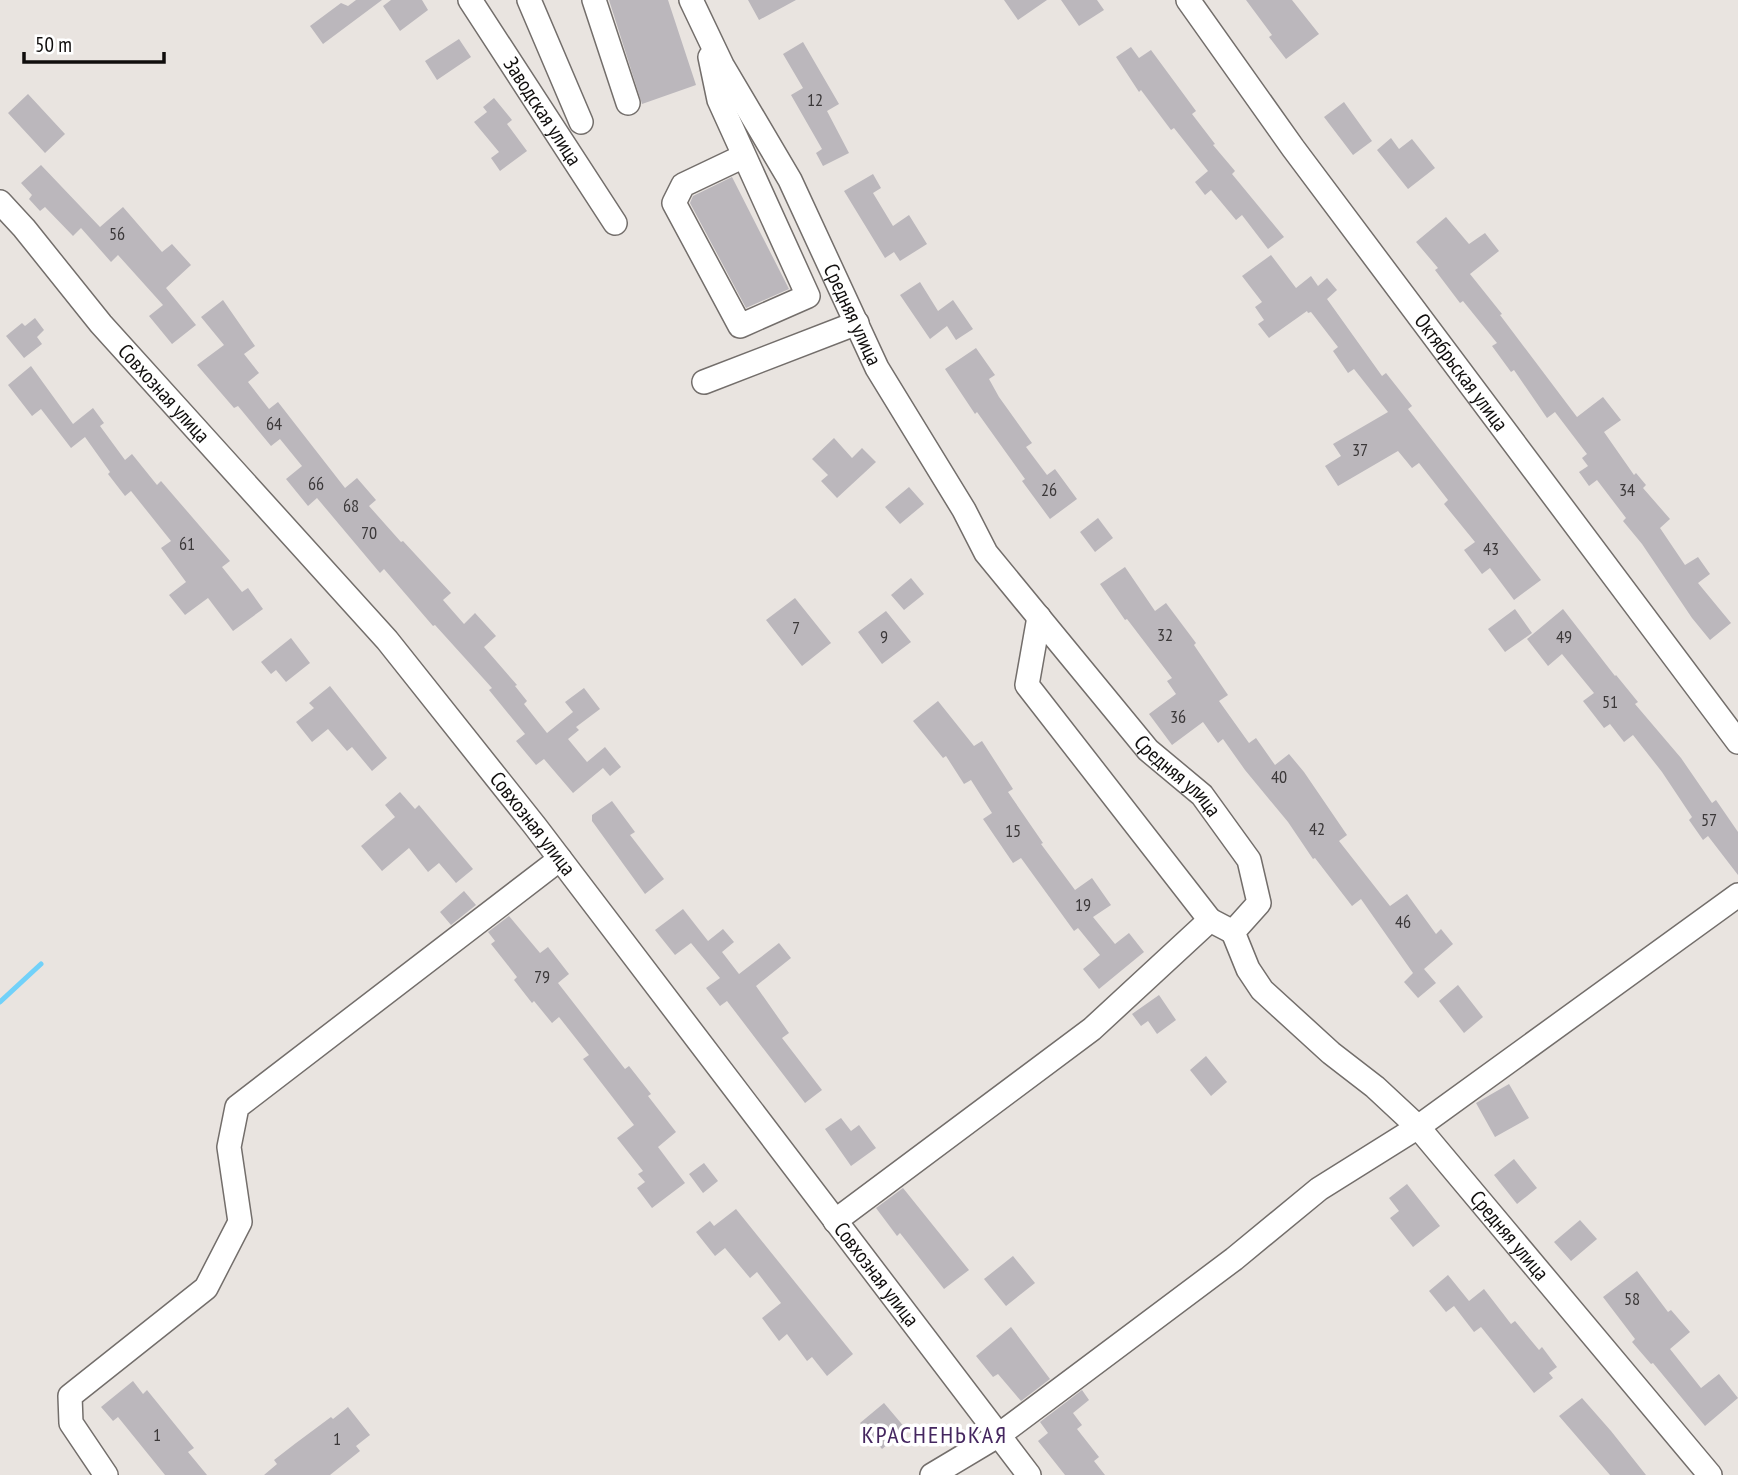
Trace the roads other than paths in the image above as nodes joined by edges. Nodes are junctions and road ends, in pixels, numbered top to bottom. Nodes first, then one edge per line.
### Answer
1 (470, 0) edge
2 (529, 0) edge
3 (594, 0) edge
4 (691, 0) edge
5 (1188, 0) edge
6 (703, 26) junction
7 (628, 103) dead end
8 (581, 122) dead end
9 (744, 156) junction
10 (0, 202) edge
11 (615, 223) dead end
12 (857, 323) junction
13 (704, 382) dead end
14 (1039, 617) junction
15 (1738, 742) edge
16 (560, 859) junction
17 (1738, 895) edge
18 (1210, 920) junction
19 (1233, 932) junction
20 (1418, 1127) junction
21 (835, 1221) junction
22 (999, 1435) junction
23 (106, 1475) edge
24 (932, 1475) edge
25 (1029, 1475) edge
26 (1710, 1475) edge

1 - 11 street, Заводская улица
2 - 8 street
3 - 7 street
4 - 6 street, Средняя улица
5 - 15 street, Октябрьская улица
6 - 9 street
6 - 12 street, Средняя улица
9 - 9 street
10 - 16 street, Совхозная улица
12 - 13 street
12 - 14 street, Средняя улица
14 - 18 street
14 - 19 street, Средняя улица
16 - 21 street, Совхозная улица
16 - 23 street
17 - 20 street
18 - 19 street
18 - 21 street
19 - 20 street, Средняя улица
20 - 22 street
20 - 26 street, Средняя улица
21 - 22 street, Совхозная улица
22 - 24 street
22 - 25 street, Совхозная улица

